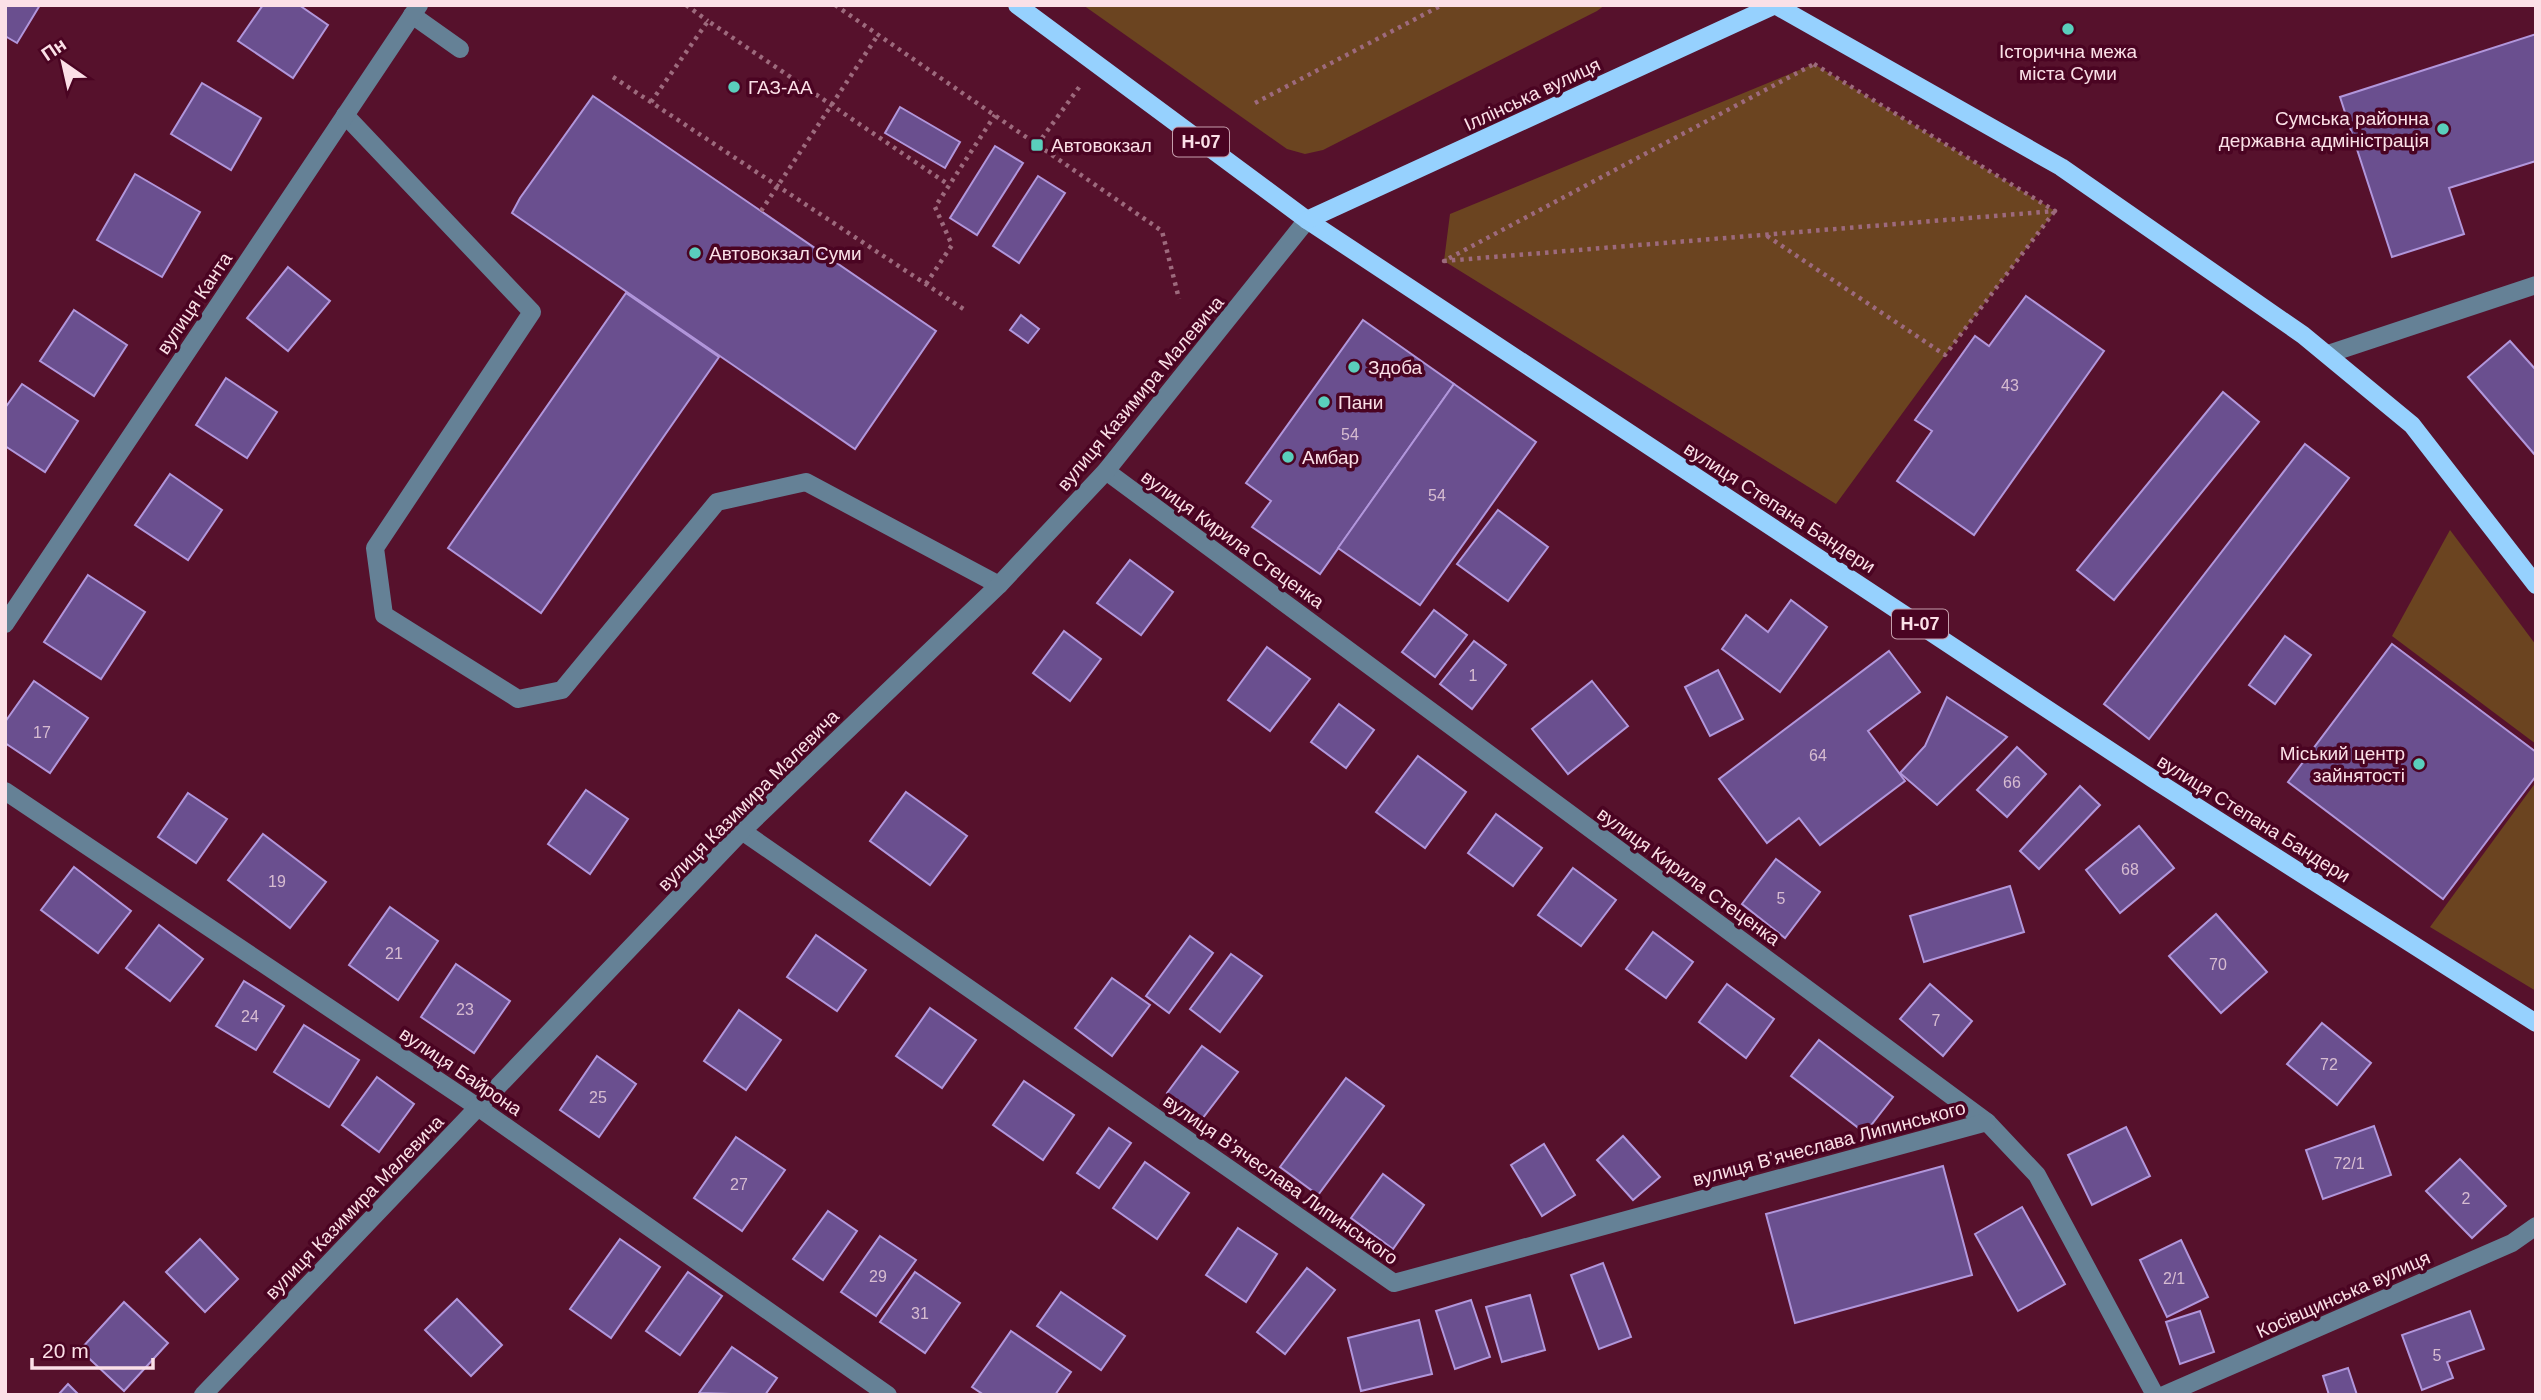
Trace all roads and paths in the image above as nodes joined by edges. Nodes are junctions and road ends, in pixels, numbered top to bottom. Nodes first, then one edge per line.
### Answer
1 (686, 5) edge
2 (835, 5) edge
3 (1017, 5) edge
4 (1442, 5) edge
5 (1775, 5) edge
6 (415, 10) edge
7 (708, 21) junction
8 (878, 35) junction
9 (460, 49) dead end
10 (1096, 64) junction
11 (613, 77) dead end
12 (651, 102) junction
13 (1255, 103) dead end
14 (832, 104) junction
15 (345, 115) junction
16 (995, 115) junction
17 (1037, 145) junction
18 (778, 184) junction
19 (949, 185) junction
20 (761, 211) dead end
21 (2055, 211) junction
22 (1307, 220) junction
23 (1766, 236) junction
24 (926, 284) junction
25 (2536, 285) edge
26 (1179, 299) dead end
27 (965, 310) dead end
28 (2328, 354) junction
29 (1107, 471) junction
30 (999, 585) junction
31 (2536, 585) edge
32 (5, 624) edge
33 (5, 791) edge
34 (742, 831) junction
35 (2536, 1023) edge
36 (479, 1108) junction
37 (1987, 1122) junction
38 (2536, 1226) edge
39 (203, 1395) edge
40 (888, 1395) edge
41 (2155, 1395) edge
42 (2164, 1395) edge

1 - 7 path
2 - 8 path
3 - 10 main road, вулиця Степана Бандери / Н-07
4 - 13 path
5 - 22 main road, Іллінська вулиця
5 - 28 main road
6 - 9 street
6 - 15 street, вулиця Канта
7 - 12 path
7 - 14 path
8 - 14 path
8 - 16 path
10 - 17 path
10 - 22 main road, вулиця Степана Бандери / Н-07
11 - 12 path
12 - 18 path
14 - 18 path
14 - 19 path
15 - 30 street
15 - 32 street, вулиця Канта
16 - 17 path
16 - 19 path
17 - 26 path
18 - 20 path
18 - 24 path
19 - 24 path
21 - 23 path
21 - 23 path
21 - 23 path
22 - 29 street, вулиця Казимира Малевича
22 - 35 main road, вулиця Степана Бандери / Н-07
24 - 27 path
25 - 28 street
28 - 31 main road
29 - 30 street, вулиця Казимира Малевича
29 - 37 street, вулиця Кирила Стеценка
30 - 34 street, вулиця Казимира Малевича
33 - 36 street, вулиця Байрона
34 - 36 street, вулиця Казимира Малевича
34 - 37 street, вулиця Вʼячеслава Липинського
36 - 39 street, вулиця Казимира Малевича
36 - 40 street, вулиця Байрона
37 - 41 street, вулиця Кирила Стеценка
38 - 42 street, Косівщинська вулиця

